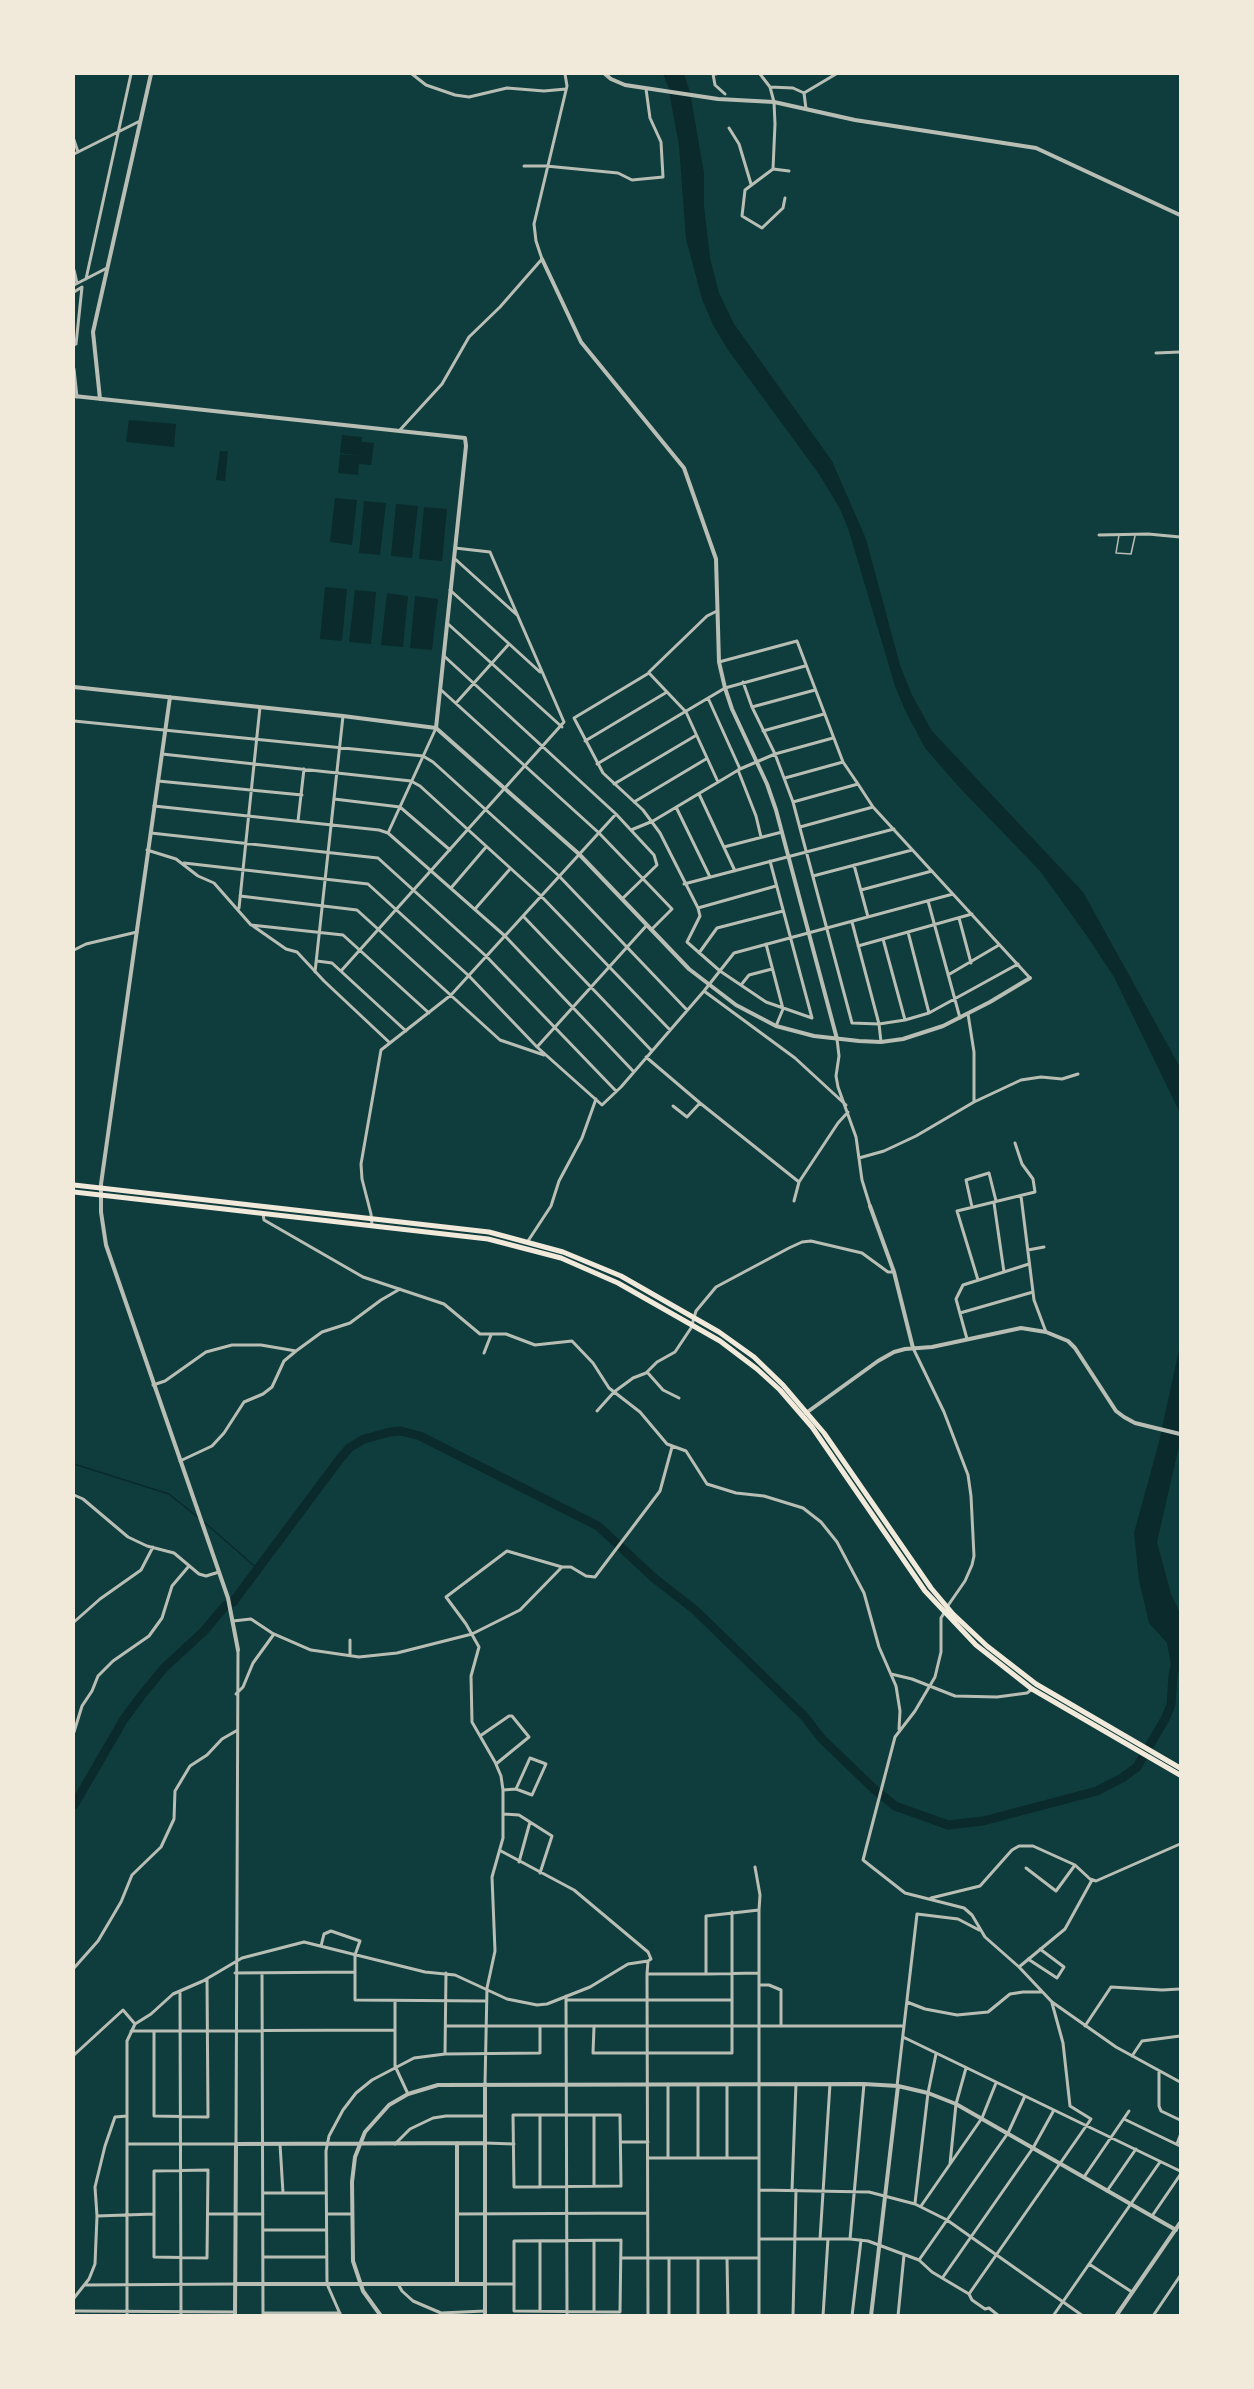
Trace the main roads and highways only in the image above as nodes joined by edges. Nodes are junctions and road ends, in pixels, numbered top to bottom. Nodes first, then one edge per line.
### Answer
1 (74, 1185) edge
2 (101, 1191) junction
3 (74, 1192) edge
4 (372, 1222) junction
5 (692, 1320) junction
6 (946, 1610) junction
7 (1133, 1744) junction
8 (1154, 1756) junction
9 (1180, 1768) edge
10 (1180, 1775) edge

1 - 2 highway
2 - 3 highway
2 - 4 highway
4 - 5 highway
4 - 5 highway
5 - 6 highway
6 - 7 highway
6 - 7 highway
7 - 8 highway
8 - 9 highway
8 - 10 highway

